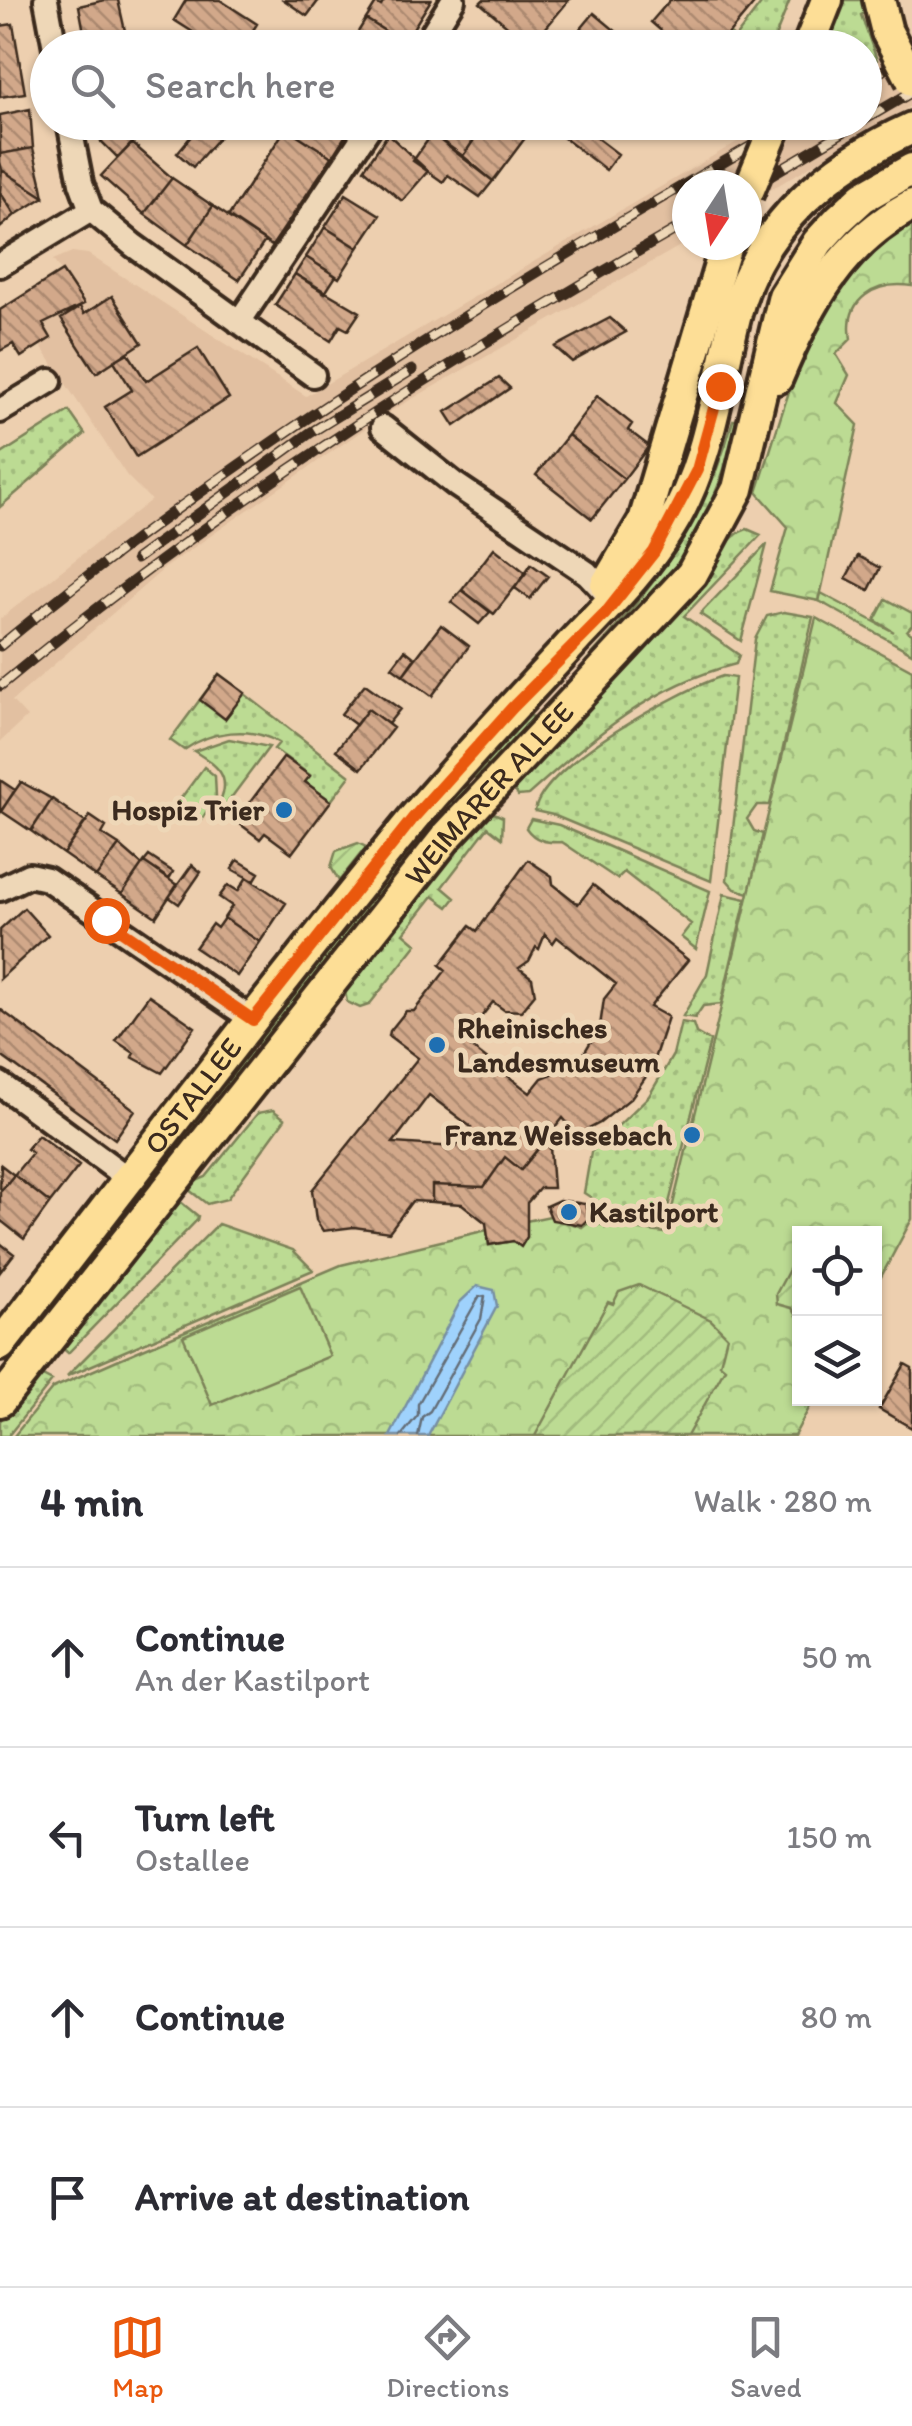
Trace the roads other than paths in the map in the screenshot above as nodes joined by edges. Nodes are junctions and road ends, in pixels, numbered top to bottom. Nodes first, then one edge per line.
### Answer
1 (46, 0) edge
2 (453, 0) edge
3 (827, 0) edge
4 (878, 0) edge
5 (52, 30) edge
6 (434, 30) edge
7 (815, 30) edge
8 (912, 80) edge
9 (912, 128) edge
10 (72, 140) edge
11 (361, 140) edge
12 (770, 140) edge
13 (912, 169) edge
14 (757, 170) edge
15 (912, 205) edge
16 (91, 210) junction
17 (721, 260) edge
18 (0, 265) edge
19 (239, 322) junction
20 (314, 375) dead end
21 (50, 381) dead end
22 (0, 411) edge
23 (384, 427) dead end
24 (738, 490) junction
25 (644, 521) junction
26 (570, 561) junction
27 (603, 590) junction
28 (590, 624) junction
29 (0, 889) edge
30 (253, 1020) junction
31 (0, 1084) edge
32 (130, 1180) junction
33 (0, 1345) edge
34 (0, 1401) edge

1 - 5 street
2 - 6 street
3 - 7 main road
4 - 8 main road, bridge
9 - 28 main road, OSTALLEE
10 - 16 street
11 - 19 street
12 - 14 main road, bridge
13 - 24 main road, WEIMARER ALLEE
15 - 24 main road
16 - 18 street
16 - 19 street
17 - 25 main road
19 - 20 street
21 - 22 street
23 - 26 street
24 - 34 main road, WEIMARER ALLEE
25 - 26 street
25 - 27 main road
26 - 27 street
27 - 28 main road
28 - 30 main road, OSTALLEE
29 - 30 street
30 - 32 main road, OSTALLEE
31 - 32 street
32 - 33 main road, OSTALLEE

